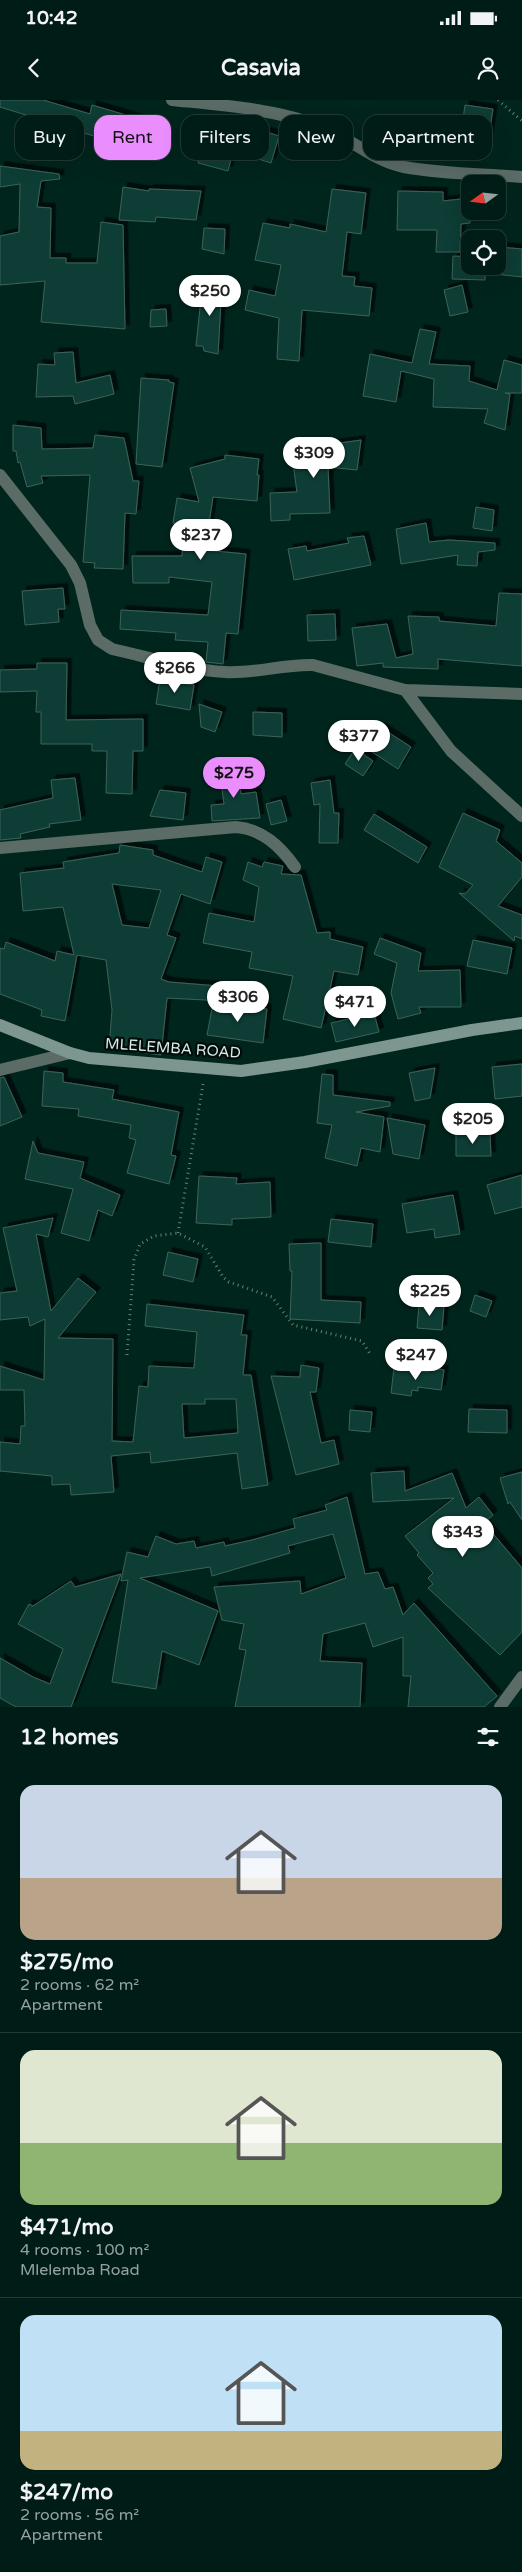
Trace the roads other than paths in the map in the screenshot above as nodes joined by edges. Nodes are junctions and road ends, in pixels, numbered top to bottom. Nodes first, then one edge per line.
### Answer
1 (172, 100) edge
2 (522, 177) edge
3 (0, 475) edge
4 (405, 690) junction
5 (522, 694) edge
6 (522, 816) edge
7 (0, 848) edge
8 (295, 866) dead end
9 (522, 1023) edge
10 (0, 1025) edge
11 (70, 1053) junction
12 (0, 1070) edge
13 (522, 1677) edge
14 (500, 1707) edge

1 - 2 street
3 - 4 street
4 - 5 street
4 - 6 street
7 - 8 street
9 - 11 street, MLELEMBA ROAD
10 - 11 street
11 - 12 street, MLELEMBA ROAD
13 - 14 street

